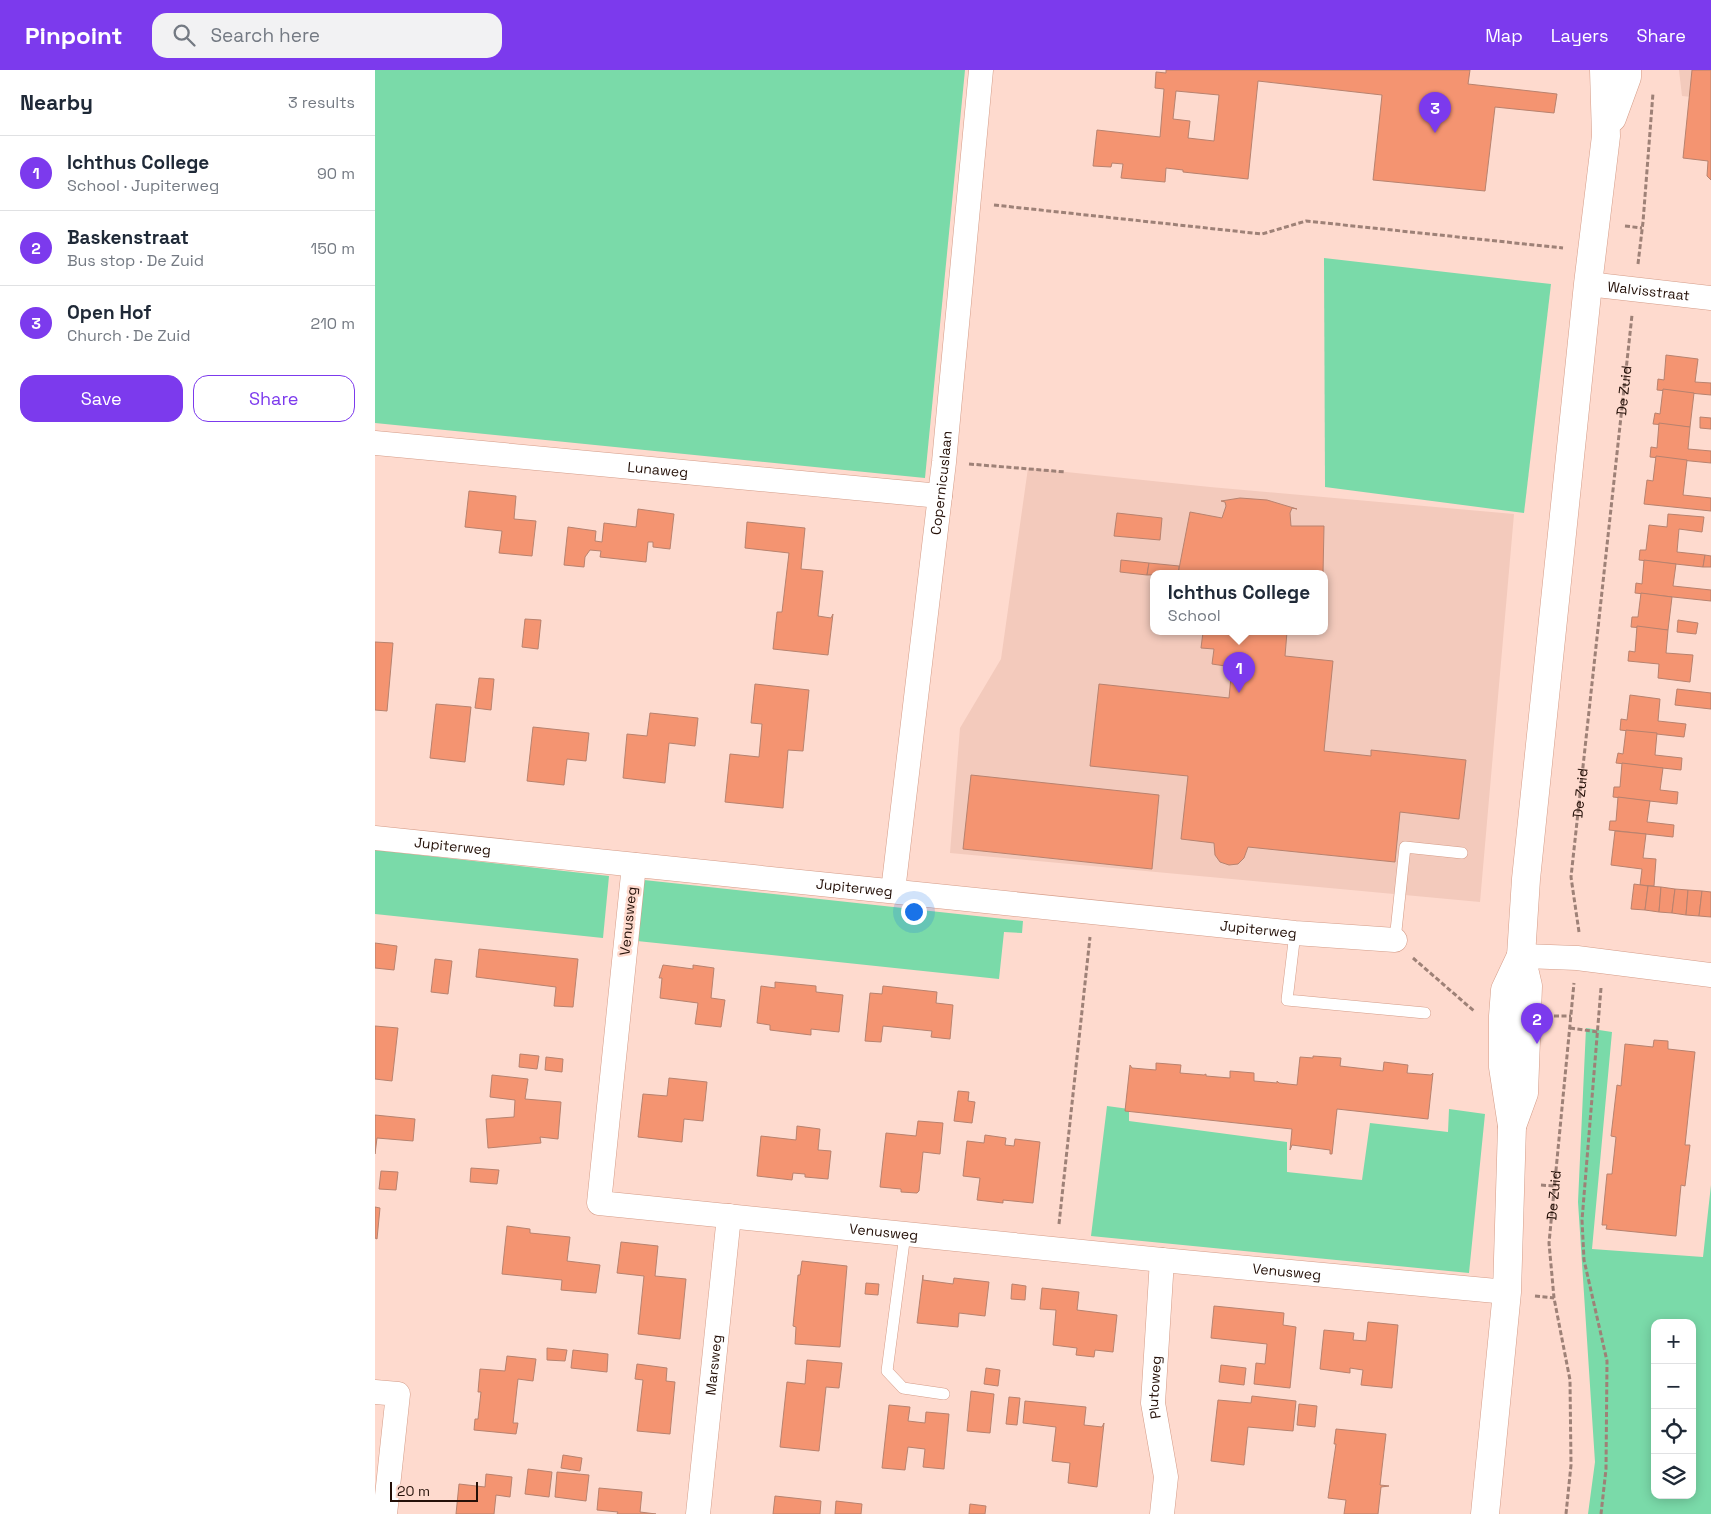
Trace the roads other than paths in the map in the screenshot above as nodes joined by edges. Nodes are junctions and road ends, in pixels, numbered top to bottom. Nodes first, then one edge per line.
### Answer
1 (1605, 70) edge
2 (1627, 70) edge
3 (982, 71) edge
4 (1606, 136) junction
5 (1588, 284) junction
6 (1711, 298) edge
7 (375, 443) edge
8 (940, 496) junction
9 (375, 838) edge
10 (1462, 853) dead end
11 (634, 865) junction
12 (893, 891) junction
13 (1295, 933) junction
14 (1395, 940) joint
15 (1521, 956) junction
16 (1711, 975) edge
17 (1425, 1013) dead end
18 (729, 1216) junction
19 (905, 1234) junction
20 (1162, 1260) junction
21 (1507, 1292) junction
22 (375, 1392) edge
23 (944, 1394) dead end
24 (385, 1514) edge
25 (698, 1514) edge
26 (1162, 1514) edge
27 (1485, 1514) edge

1 - 4 street
2 - 4 street
3 - 8 street, Copernicuslaan
4 - 5 street
5 - 6 street, Walvisstraat
5 - 15 street
7 - 8 street, Lunaweg
8 - 12 street, Copernicuslaan
9 - 11 street, Jupiterweg
10 - 14 lane
11 - 12 street, Jupiterweg
11 - 18 street, Venusweg
12 - 13 street, Jupiterweg
13 - 14 street, Jupiterweg
13 - 17 lane
15 - 16 street
15 - 21 street
18 - 19 street, Venusweg
18 - 25 street, Marsweg
19 - 20 street, Venusweg
19 - 23 lane
20 - 21 street, Venusweg
20 - 26 street, Plutoweg
21 - 27 street
22 - 24 street

